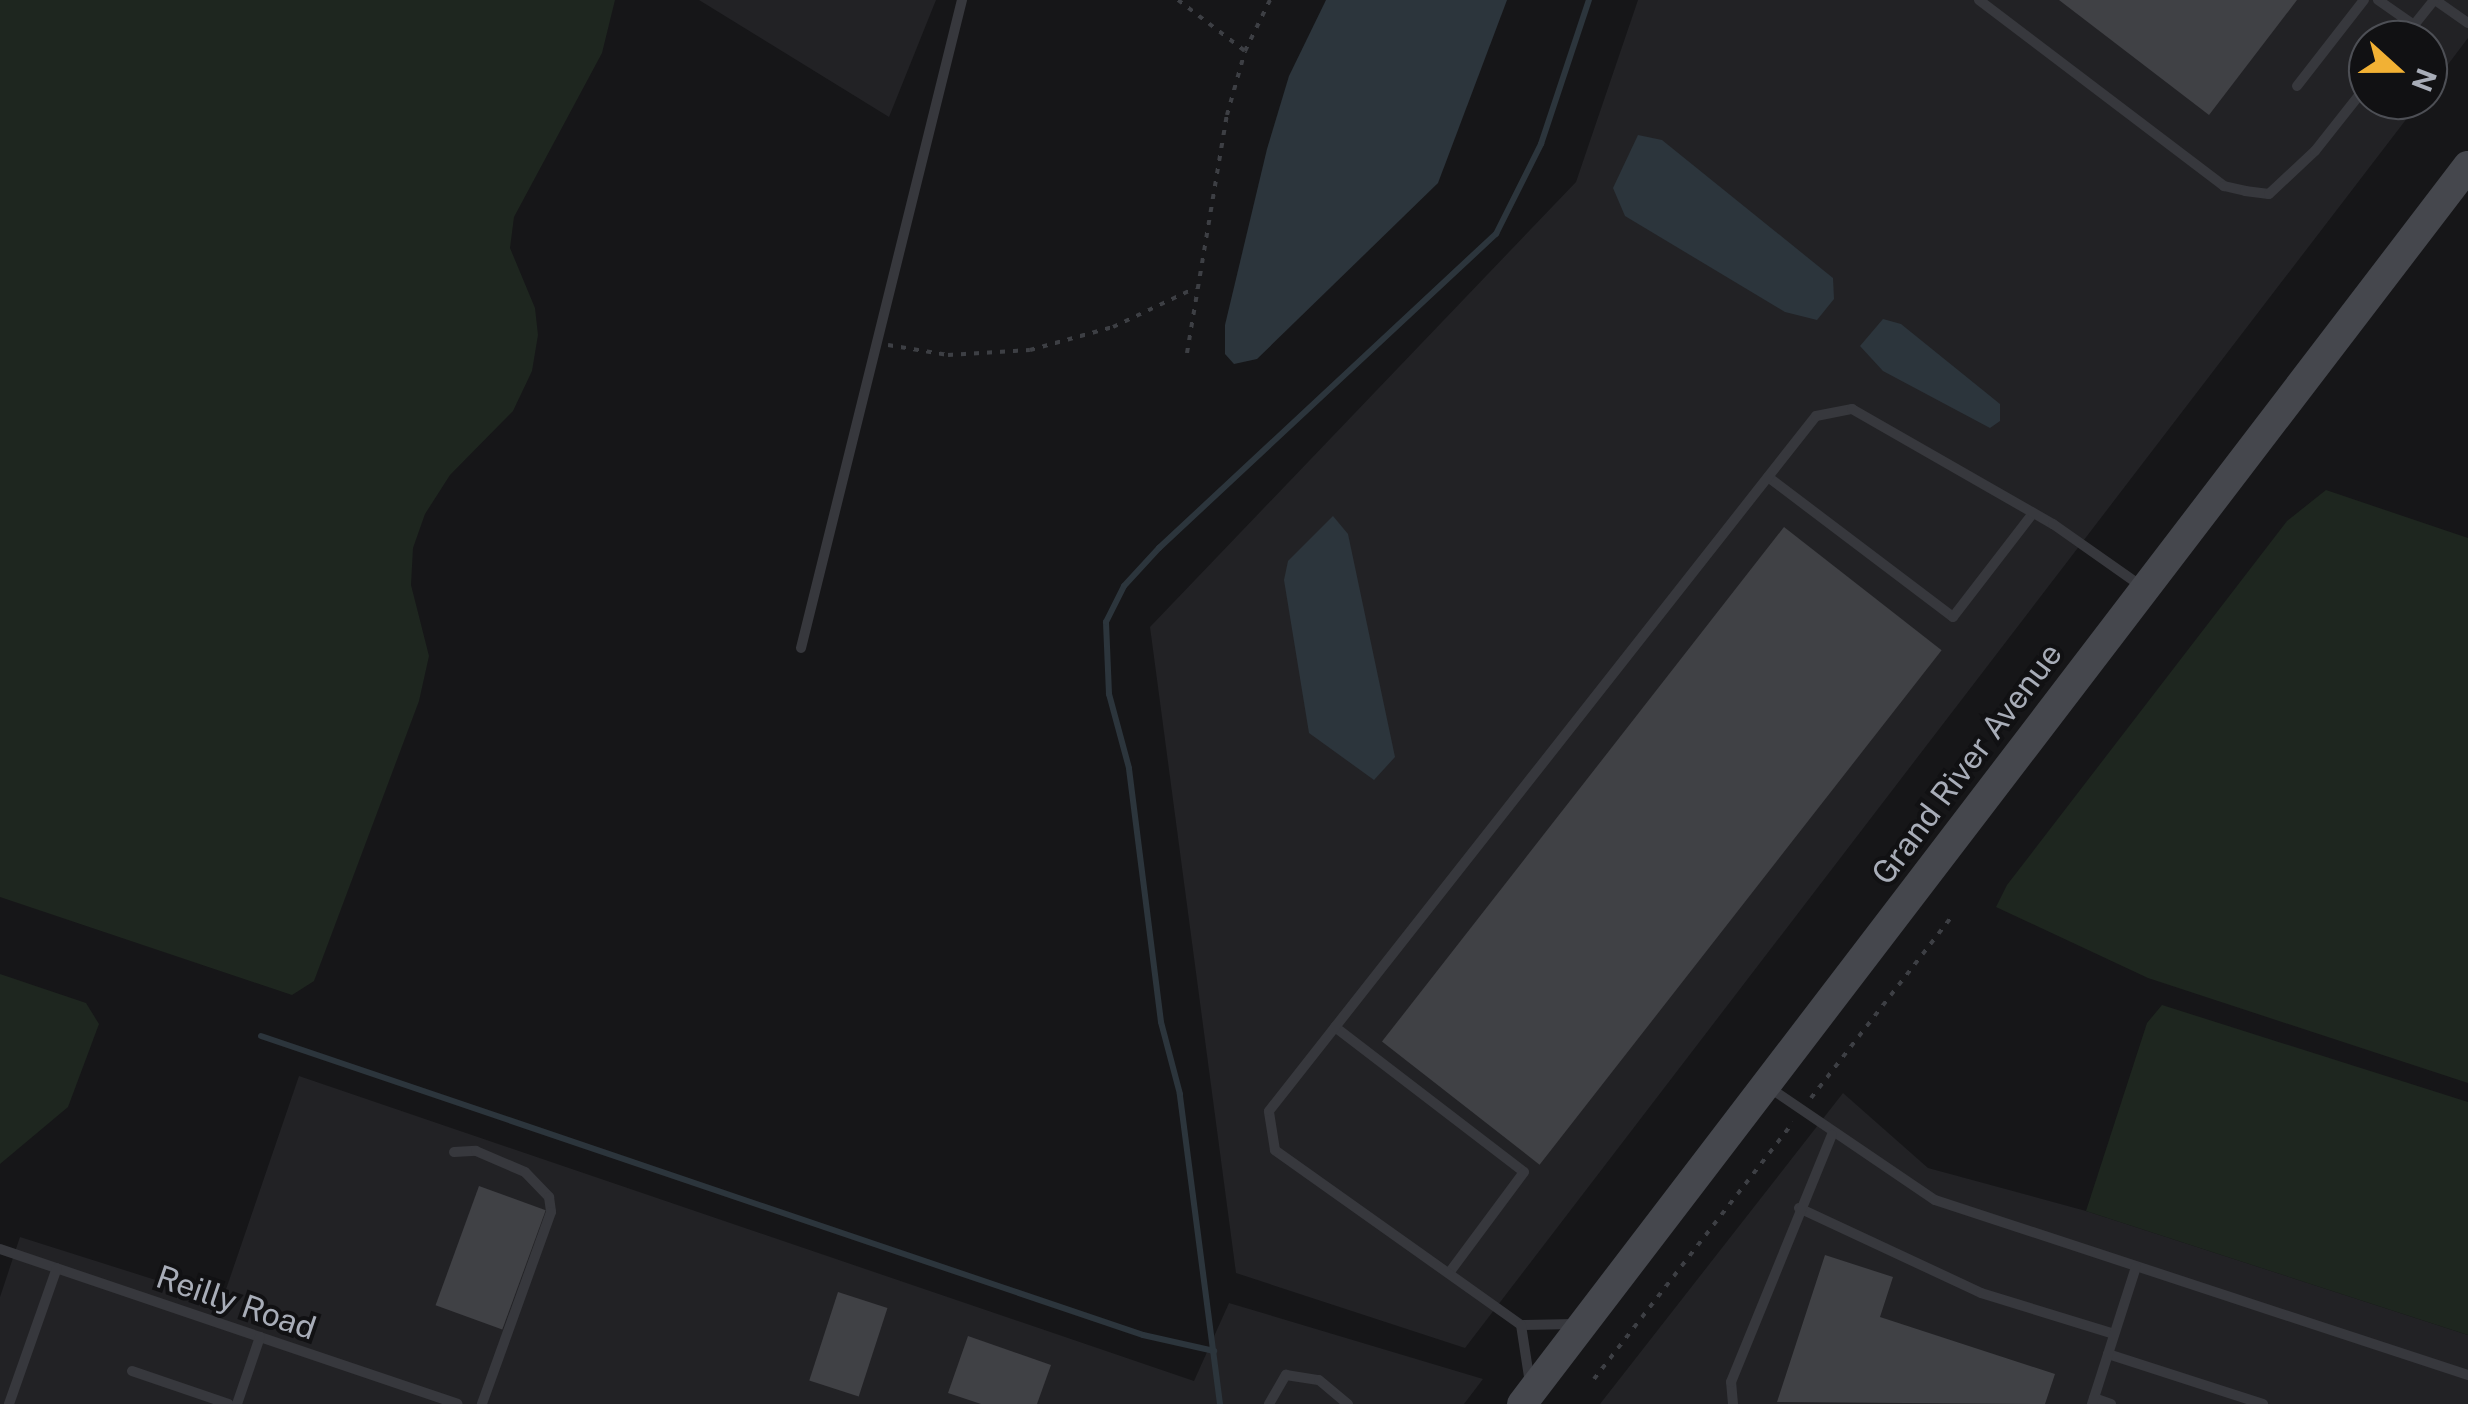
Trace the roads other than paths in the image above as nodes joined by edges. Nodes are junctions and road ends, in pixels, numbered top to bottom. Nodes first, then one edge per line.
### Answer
1 (962, 0) edge
2 (1979, 0) edge
3 (2364, 0) edge
4 (2378, 0) edge
5 (2435, 0) edge
6 (2407, 20) edge
7 (2418, 20) edge
8 (2468, 24) edge
9 (2297, 86) dead end
10 (2348, 110) edge
11 (2468, 166) edge
12 (1768, 477) junction
13 (2032, 513) junction
14 (2145, 589) junction
15 (802, 648) dead end
16 (1335, 1027) junction
17 (1766, 1084) junction
18 (1832, 1135) junction
19 (454, 1152) dead end
20 (1799, 1208) junction
21 (0, 1249) edge
22 (2136, 1266) junction
23 (57, 1268) junction
24 (1448, 1273) junction
25 (1583, 1322) junction
26 (1521, 1325) junction
27 (2114, 1334) junction
28 (260, 1337) junction
29 (2108, 1354) junction
30 (132, 1371) dead end
31 (2468, 1376) edge
32 (1527, 1397) edge
33 (2093, 1401) edge
34 (9, 1404) edge
35 (228, 1404) edge
36 (236, 1404) edge
37 (457, 1404) edge
38 (482, 1404) edge
39 (1268, 1404) edge
40 (1348, 1404) edge
41 (1733, 1404) edge
42 (2111, 1404) edge
43 (2263, 1404) edge

1 - 15 lane
2 - 10 lane
3 - 9 lane
4 - 6 lane
5 - 7 lane
5 - 8 lane
11 - 14 main road, Grand River Avenue
12 - 13 lane
12 - 13 lane
12 - 16 lane
13 - 14 lane
14 - 17 main road, Grand River Avenue
16 - 24 lane
16 - 24 lane
17 - 18 lane
17 - 25 main road, Grand River Avenue
18 - 20 lane
18 - 22 lane
19 - 38 lane
20 - 27 lane
20 - 41 lane
21 - 23 lane, Reilly Road
22 - 27 lane
22 - 31 lane
23 - 28 lane, Reilly Road
23 - 34 lane
24 - 26 lane
25 - 26 lane
25 - 32 main road, Grand River Avenue
26 - 32 lane
27 - 29 lane
28 - 36 lane
28 - 37 lane, Reilly Road
29 - 33 lane
29 - 43 lane
30 - 35 lane
33 - 42 lane
39 - 40 lane

